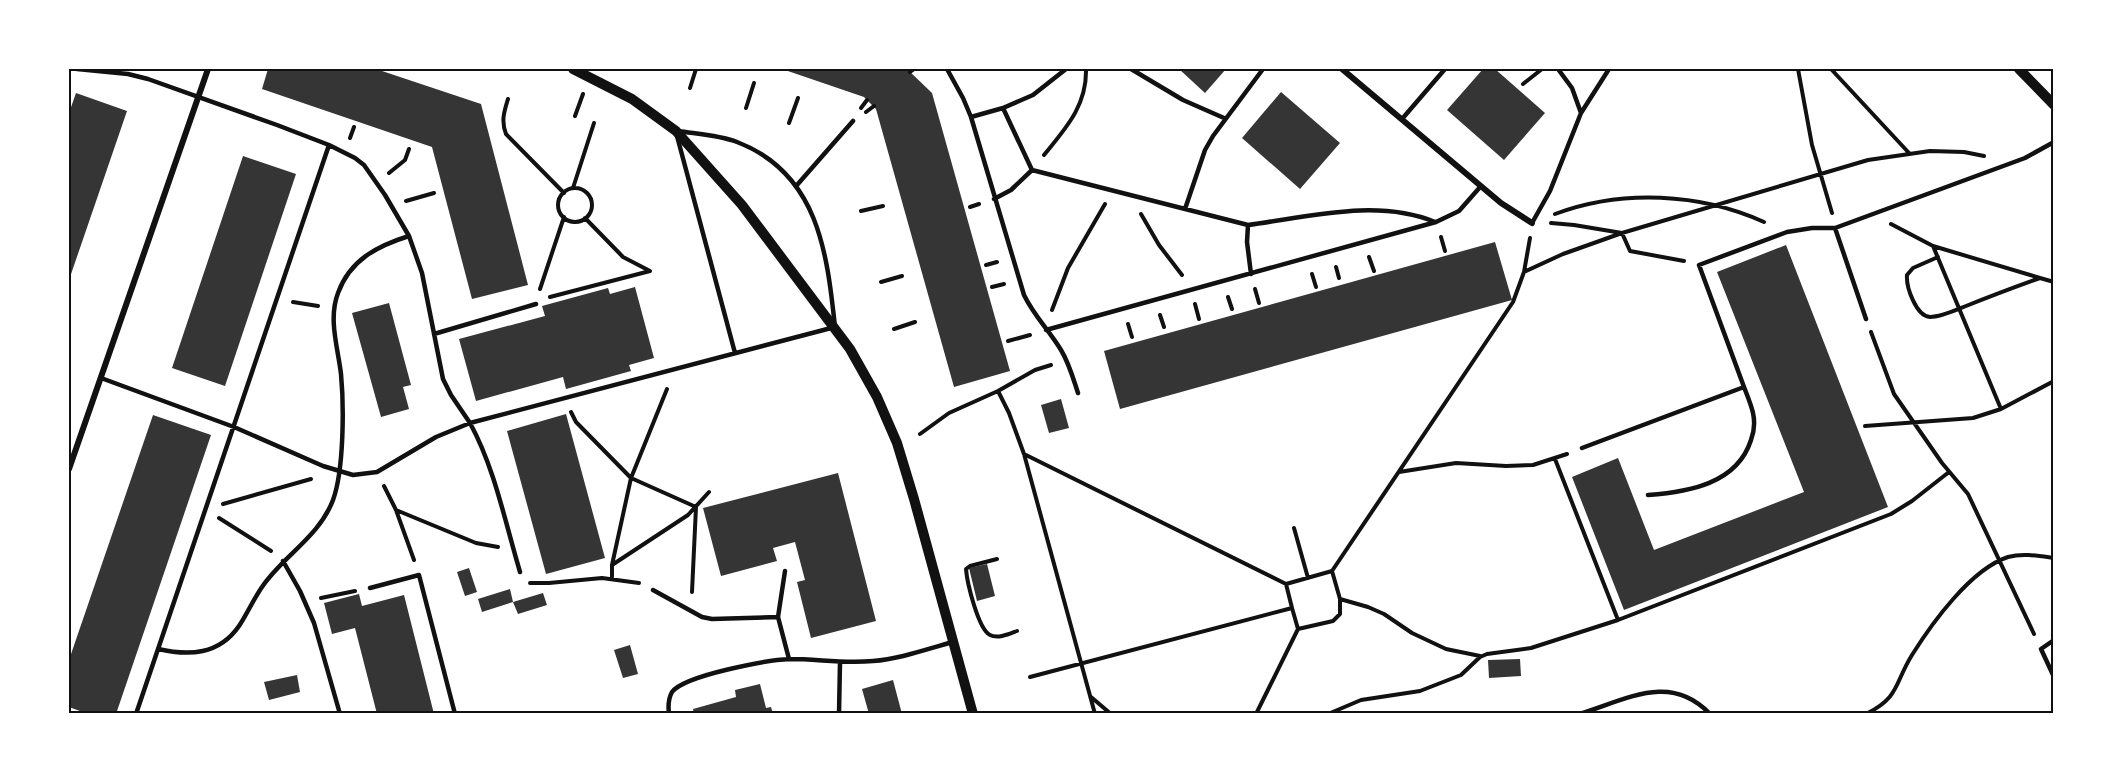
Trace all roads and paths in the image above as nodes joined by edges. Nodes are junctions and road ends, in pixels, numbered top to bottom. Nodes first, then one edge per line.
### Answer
1 (77, 69) edge
2 (208, 69) edge
3 (573, 69) edge
4 (696, 69) edge
5 (947, 69) edge
6 (1066, 69) edge
7 (1086, 69) edge
8 (1131, 69) edge
9 (1263, 69) edge
10 (1342, 69) edge
11 (1445, 69) edge
12 (1542, 69) edge
13 (1558, 69) edge
14 (1609, 69) edge
15 (1798, 69) edge
16 (1831, 69) edge
17 (2019, 69) edge
18 (754, 83) dead end
19 (1523, 84) dead end
20 (690, 88) dead end
21 (583, 93) dead end
22 (199, 96) junction
23 (798, 98) dead end
24 (508, 99) dead end
25 (2054, 105) edge
26 (746, 108) dead end
27 (1003, 108) junction
28 (1581, 113) junction
29 (575, 116) dead end
30 (971, 117) junction
31 (1224, 118) junction
32 (1402, 119) junction
33 (853, 121) dead end
34 (594, 123) dead end
35 (789, 123) dead end
36 (676, 131) junction
37 (2054, 142) edge
38 (329, 146) junction
39 (409, 149) dead end
40 (1909, 153) junction
41 (2009, 164) junction
42 (1032, 170) junction
43 (1820, 173) junction
44 (375, 178) junction
45 (797, 185) junction
46 (1480, 186) junction
47 (573, 188) junction
48 (1113, 191) junction
49 (434, 192) dead end
50 (564, 193) junction
51 (1131, 195) junction
52 (994, 199) junction
53 (1829, 204) dead end
54 (391, 205) junction
55 (1718, 205) junction
56 (883, 206) dead end
57 (1185, 209) junction
58 (861, 211) dead end
59 (1872, 214) junction
60 (564, 217) junction
61 (585, 218) junction
62 (1436, 222) junction
63 (1532, 223) junction
64 (1248, 225) junction
65 (1835, 228) junction
66 (1787, 232) junction
67 (1622, 233) junction
68 (409, 236) junction
69 (1933, 246) junction
70 (1938, 257) junction
71 (1667, 258) dead end
72 (1524, 273) junction
73 (1251, 274) junction
74 (902, 276) dead end
75 (2040, 278) junction
76 (881, 282) dead end
77 (2054, 282) edge
78 (1191, 291) junction
79 (277, 299) junction
80 (536, 304) junction
81 (334, 308) junction
82 (1959, 308) junction
83 (1866, 319) dead end
84 (915, 322) dead end
85 (835, 327) junction
86 (894, 329) dead end
87 (1046, 330) junction
88 (434, 334) junction
89 (1008, 341) dead end
90 (1875, 344) dead end
91 (735, 353) junction
92 (676, 368) junction
93 (1041, 368) dead end
94 (101, 378) junction
95 (2054, 381) edge
96 (1744, 387) junction
97 (998, 392) junction
98 (1078, 393) dead end
99 (565, 397) junction
100 (2001, 409) junction
101 (1912, 422) junction
102 (470, 423) junction
103 (1865, 426) dead end
104 (234, 427) junction
105 (920, 434) dead end
106 (1582, 448) joint
107 (1024, 454) junction
108 (1555, 459) junction
109 (69, 469) edge
110 (339, 471) junction
111 (377, 472) junction
112 (1399, 472) junction
113 (1949, 472) junction
114 (631, 478) junction
115 (710, 492) dead end
116 (1648, 495) dead end
117 (696, 507) junction
118 (206, 509) junction
119 (396, 510) junction
120 (1294, 528) dead end
121 (513, 549) junction
122 (2054, 558) edge
123 (997, 559) dead end
124 (283, 561) junction
125 (2000, 561) junction
126 (612, 565) junction
127 (785, 571) dead end
128 (1332, 571) junction
129 (520, 572) joint
130 (419, 575) junction
131 (612, 578) junction
132 (1308, 578) junction
133 (1286, 584) junction
134 (370, 588) joint
135 (653, 590) joint
136 (1340, 599) junction
137 (305, 602) junction
138 (1292, 608) junction
139 (691, 611) junction
140 (778, 617) junction
141 (1618, 620) junction
142 (1298, 629) junction
143 (1017, 632) dead end
144 (2054, 640) edge
145 (954, 642) junction
146 (158, 649) junction
147 (2041, 649) junction
148 (1480, 657) junction
149 (789, 659) junction
150 (840, 662) junction
151 (1081, 664) junction
152 (1030, 677) dead end
153 (2054, 678) edge
154 (1090, 696) junction
155 (1589, 713) edge
156 (136, 714) edge
157 (340, 714) edge
158 (455, 714) edge
159 (669, 714) edge
160 (839, 714) edge
161 (973, 714) edge
162 (1095, 714) edge
163 (1111, 714) edge
164 (1256, 714) edge
165 (1328, 714) edge
166 (1579, 714) edge
167 (1710, 714) edge
168 (1866, 714) edge

1 - 22 lane
2 - 22 street
3 - 36 street
4 - 20 path
5 - 30 lane
6 - 27 lane
7 - 42 path
8 - 31 lane
9 - 31 lane
10 - 32 street
11 - 32 lane
12 - 19 path
13 - 28 lane
14 - 28 lane
15 - 43 path
16 - 40 path
17 - 25 street
18 - 26 path
21 - 29 path
22 - 38 lane
22 - 94 street
23 - 35 path
24 - 50 path
27 - 30 lane
27 - 42 lane
28 - 63 lane
30 - 52 lane
31 - 57 lane
32 - 46 street
33 - 45 lane
34 - 47 path
36 - 45 lane
36 - 85 street
36 - 91 lane
37 - 41 lane
38 - 44 lane
38 - 79 lane
39 - 44 path
40 - 41 path
40 - 43 path
41 - 59 lane
42 - 48 lane
42 - 52 lane
43 - 53 path
43 - 55 path
44 - 54 lane
45 - 85 lane
46 - 62 lane
46 - 63 street
47 - 50 path
47 - 61 path
48 - 51 lane
48 - 87 path
49 - 54 path
50 - 60 path
51 - 57 lane
51 - 78 path
52 - 87 lane
54 - 68 lane
55 - 63 path
55 - 66 path
55 - 67 path
56 - 58 path
57 - 64 lane
59 - 65 lane
59 - 69 path
60 - 61 path
60 - 80 path
61 - 80 path
62 - 64 lane
62 - 73 lane
63 - 67 path
63 - 72 path
64 - 73 lane
65 - 66 lane
65 - 83 lane
66 - 96 lane
67 - 71 path
67 - 72 path
68 - 81 lane
68 - 88 lane
69 - 70 path
69 - 75 path
70 - 82 path
70 - 82 path
72 - 112 path
73 - 78 lane
74 - 76 path
75 - 77 path
75 - 82 path
78 - 87 lane
79 - 81 path
79 - 104 lane
80 - 88 lane
81 - 110 lane
82 - 100 path
84 - 86 path
85 - 91 lane
85 - 145 street
87 - 89 path
87 - 98 lane
88 - 102 lane
90 - 101 path
91 - 92 lane
92 - 99 lane
92 - 114 path
93 - 97 path
94 - 104 lane
94 - 109 street
95 - 100 path
96 - 106 lane
96 - 116 lane
97 - 105 path
97 - 107 path
99 - 102 lane
99 - 114 path
100 - 101 path
101 - 103 path
101 - 113 path
102 - 111 lane
102 - 121 lane
104 - 110 lane
104 - 118 lane
106 - 108 path
107 - 133 path
107 - 151 path
108 - 112 path
108 - 141 path
110 - 111 lane
110 - 118 path
110 - 124 lane
111 - 119 path
112 - 128 path
113 - 125 path
113 - 141 path
114 - 117 path
114 - 126 path
115 - 117 path
117 - 126 path
117 - 139 path
118 - 124 path
118 - 146 lane
119 - 121 path
119 - 130 path
120 - 132 path
121 - 129 lane
122 - 125 path
123 - 143 path
124 - 137 lane
124 - 146 lane
125 - 147 path
125 - 168 path
126 - 131 path
127 - 140 lane
128 - 132 path
128 - 136 path
129 - 131 path
130 - 134 lane
130 - 158 lane
131 - 135 path
132 - 133 path
133 - 138 path
134 - 137 path
135 - 139 lane
136 - 142 path
136 - 148 path
137 - 157 lane
138 - 142 path
138 - 151 path
139 - 140 lane
140 - 149 lane
141 - 148 path
142 - 164 path
144 - 147 lane
145 - 150 lane
145 - 161 street
146 - 156 lane
147 - 153 lane
148 - 165 path
149 - 150 lane
149 - 159 lane
150 - 160 lane
151 - 152 path
151 - 154 path
154 - 162 path
154 - 163 path
155 - 166 lane
155 - 167 lane

